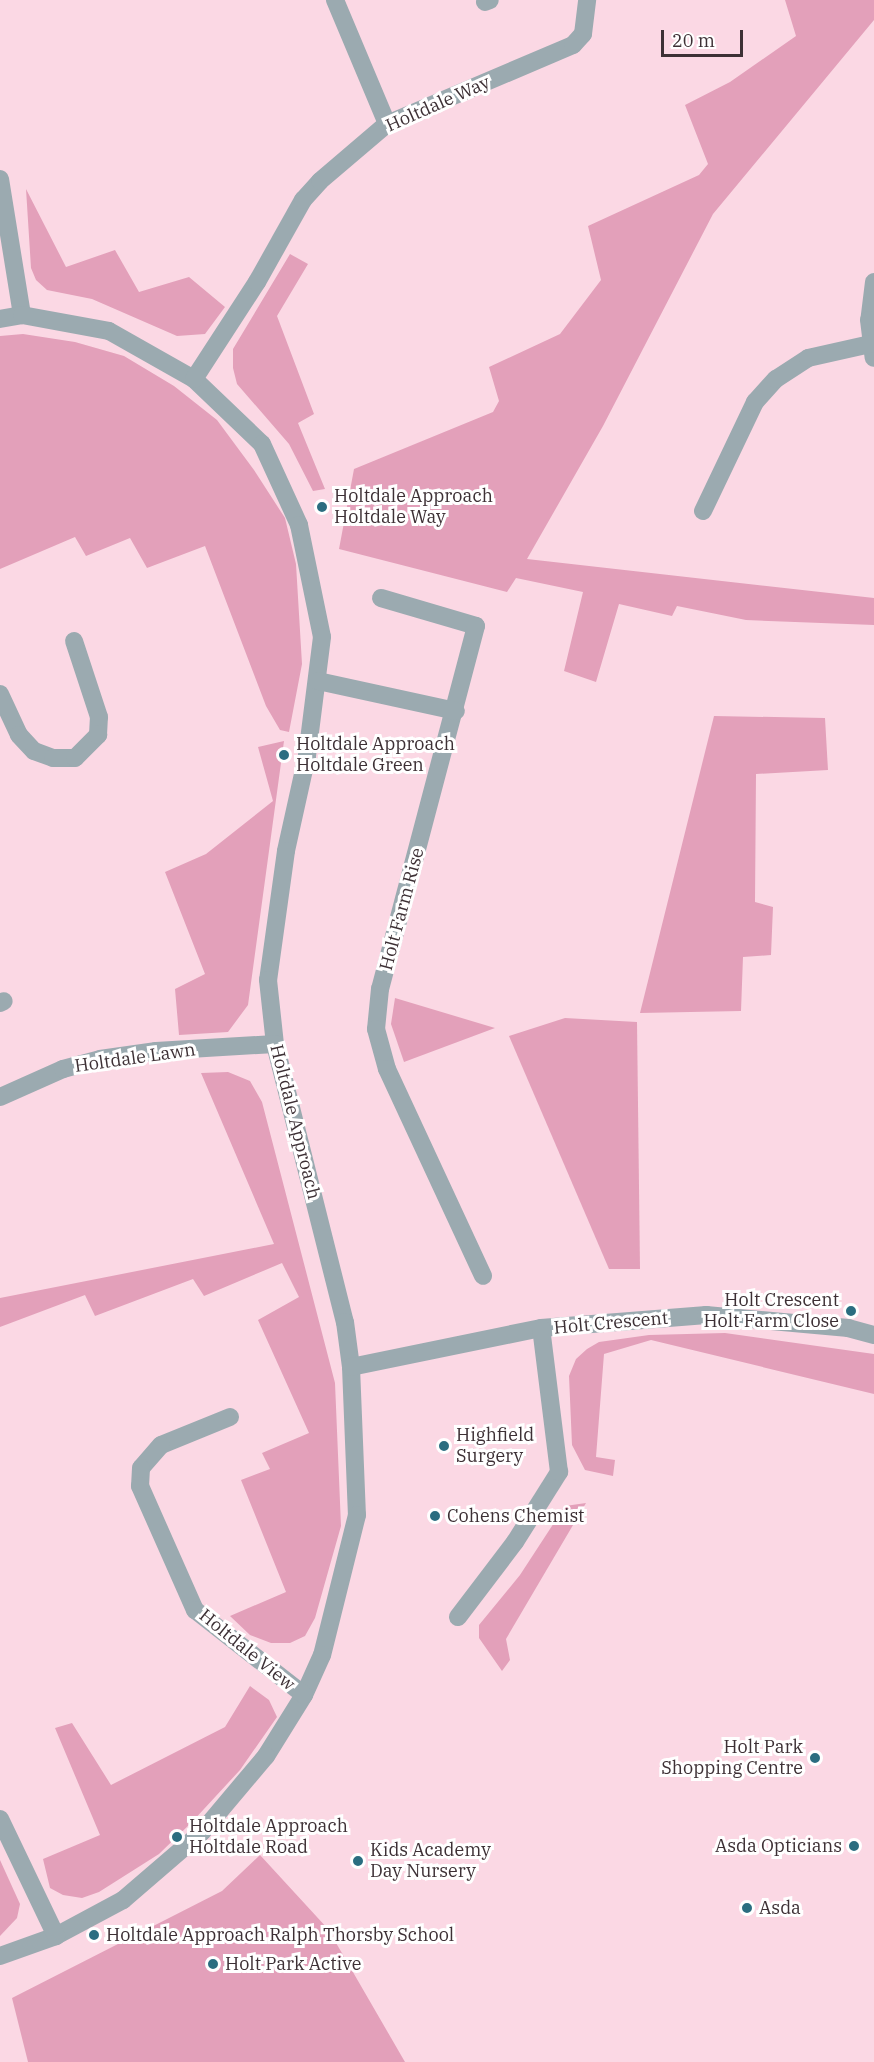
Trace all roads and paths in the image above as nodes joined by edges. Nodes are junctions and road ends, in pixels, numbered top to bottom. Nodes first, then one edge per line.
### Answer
1 (335, 0) edge
2 (587, 0) edge
3 (387, 124) junction
4 (0, 179) edge
5 (874, 282) edge
6 (22, 315) junction
7 (0, 319) edge
8 (872, 351) edge
9 (194, 379) junction
10 (703, 511) dead end
11 (381, 598) dead end
12 (74, 641) dead end
13 (318, 681) junction
14 (0, 694) edge
15 (456, 711) junction
16 (275, 1044) junction
17 (0, 1096) edge
18 (483, 1276) dead end
19 (541, 1328) junction
20 (874, 1335) edge
21 (351, 1367) junction
22 (230, 1417) dead end
23 (458, 1617) dead end
24 (304, 1695) junction
25 (0, 1819) edge
26 (56, 1936) junction
27 (0, 1956) edge

1 - 3 street
2 - 3 street, Holtdale Way
3 - 9 street, Holtdale Way
4 - 6 street
5 - 8 street
6 - 7 street, Holtdale Approach
6 - 9 street, Holtdale Approach
8 - 10 street
9 - 13 street, Holtdale Approach
11 - 15 street, Holt Farm Rise
12 - 14 street
13 - 15 street
13 - 16 street, Holtdale Approach
15 - 18 street, Holt Farm Rise
16 - 17 street, Holtdale Lawn
16 - 21 street, Holtdale Approach
19 - 20 street, Holt Crescent
19 - 21 street, Holt Crescent
19 - 23 street
21 - 24 street, Holtdale Approach
22 - 24 street, Holtdale View
24 - 26 street, Holtdale Approach
25 - 26 street
26 - 27 street, Holtdale Approach

